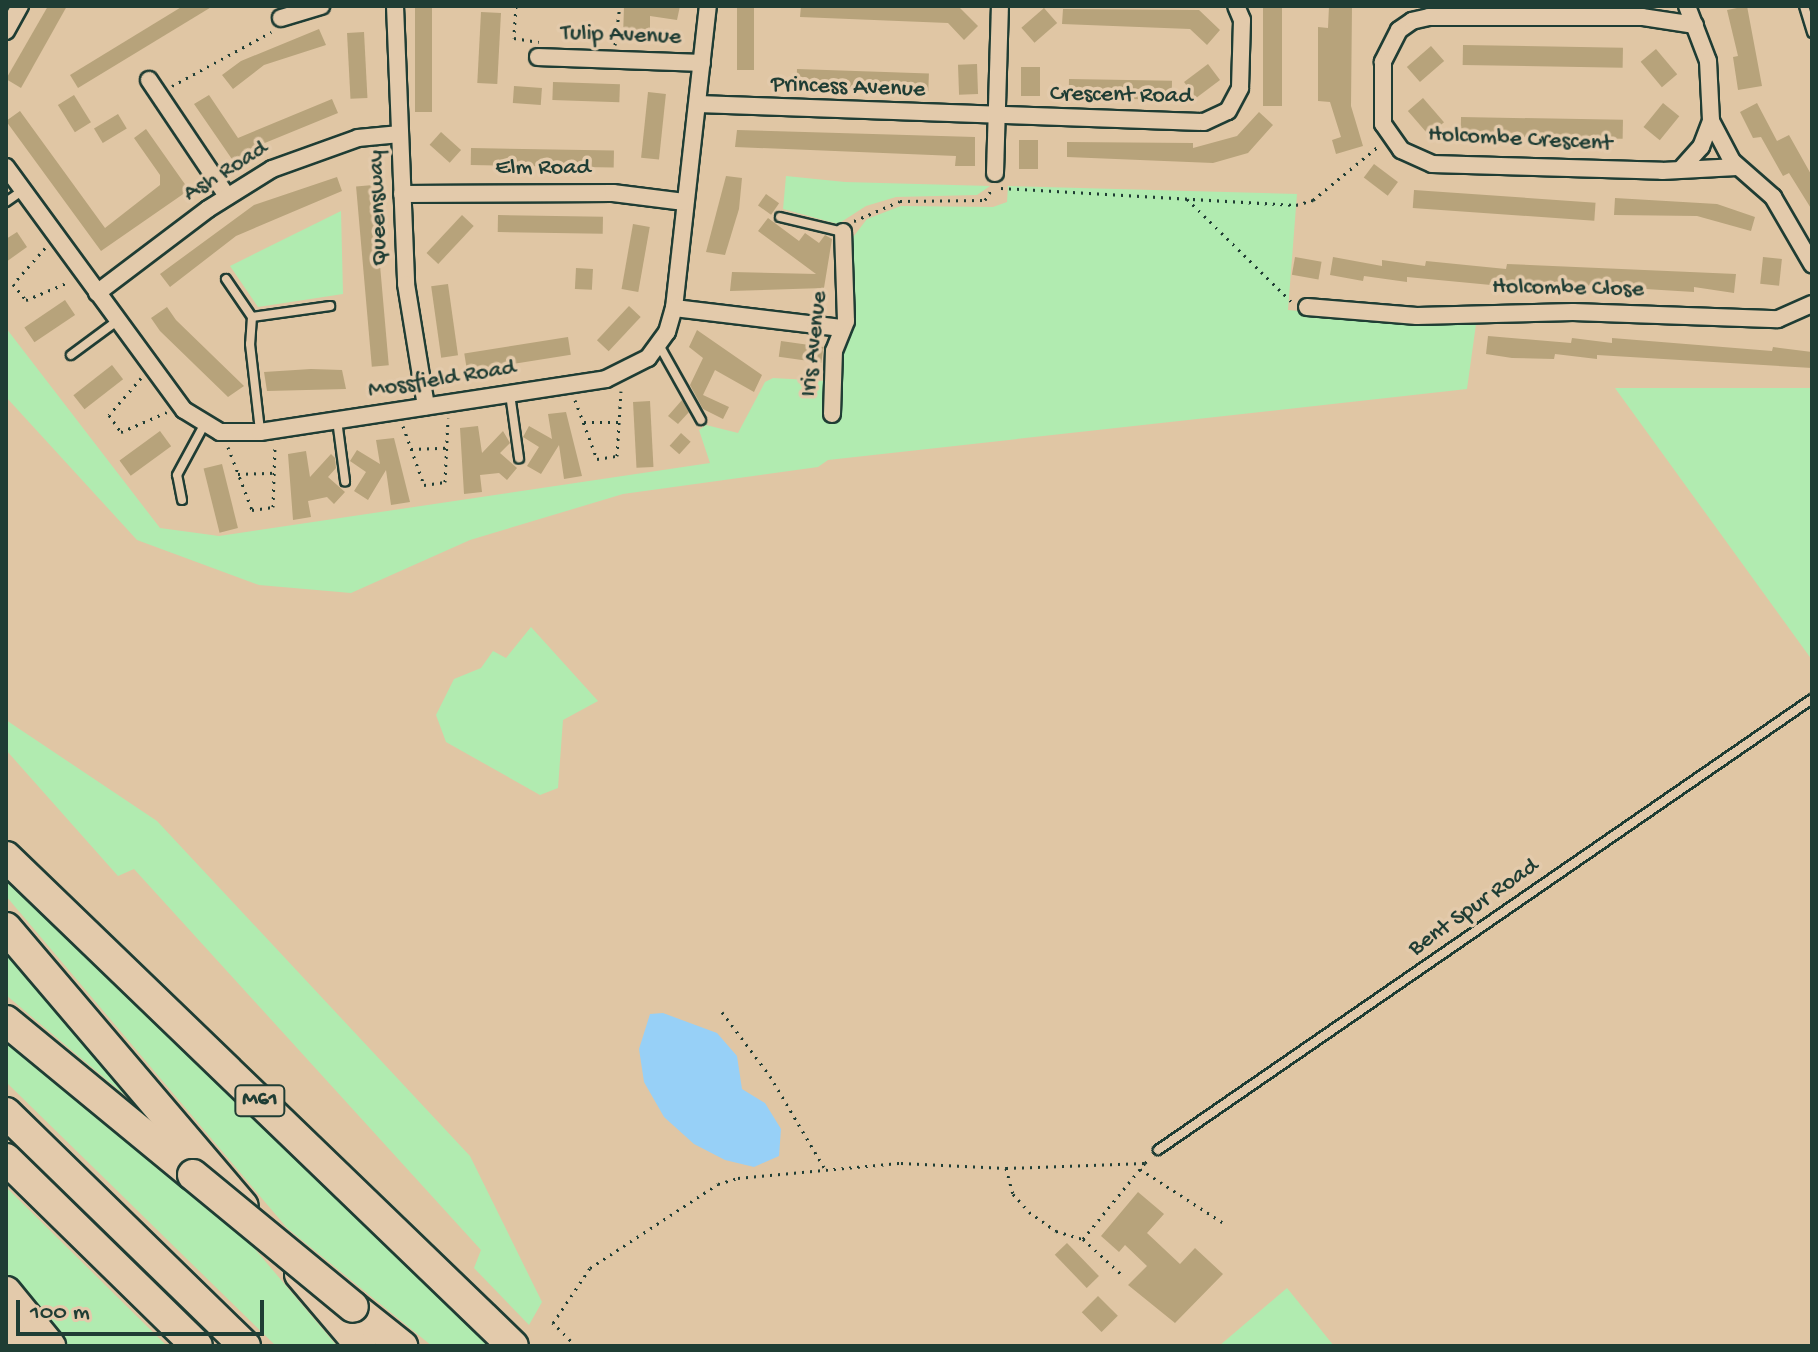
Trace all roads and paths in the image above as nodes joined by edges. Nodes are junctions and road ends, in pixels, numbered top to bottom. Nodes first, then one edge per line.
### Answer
1 (20, 6) edge
2 (321, 6) edge
3 (395, 6) edge
4 (516, 6) edge
5 (620, 6) edge
6 (708, 6) edge
7 (1000, 6) edge
8 (1236, 6) edge
9 (1656, 6) edge
10 (1687, 6) edge
11 (1804, 6) edge
12 (1642, 17) junction
13 (281, 18) joint
14 (1695, 25) junction
15 (6, 31) edge
16 (1812, 33) edge
17 (538, 57) joint
18 (615, 60) junction
19 (702, 63) junction
20 (154, 87) joint
21 (698, 104) junction
22 (997, 117) junction
23 (1711, 121) junction
24 (400, 134) junction
25 (1390, 138) junction
26 (6, 167) edge
27 (1737, 167) junction
28 (1681, 169) junction
29 (994, 180) junction
30 (23, 190) junction
31 (402, 194) junction
32 (227, 196) junction
33 (1187, 199) junction
34 (6, 202) edge
35 (684, 202) junction
36 (780, 217) dead end
37 (843, 232) junction
38 (56, 236) junction
39 (1812, 264) edge
40 (84, 276) junction
41 (226, 279) dead end
42 (97, 293) junction
43 (1317, 303) joint
44 (1812, 304) edge
45 (330, 306) dead end
46 (674, 308) junction
47 (252, 317) junction
48 (117, 321) junction
49 (842, 328) junction
50 (659, 345) junction
51 (71, 355) dead end
52 (151, 366) junction
53 (622, 374) junction
54 (570, 385) junction
55 (510, 394) junction
56 (448, 403) junction
57 (180, 406) junction
58 (426, 406) junction
59 (398, 411) junction
60 (832, 414) dead end
61 (337, 420) junction
62 (701, 420) dead end
63 (584, 422) junction
64 (619, 422) junction
65 (204, 425) junction
66 (268, 431) junction
67 (222, 432) junction
68 (446, 448) junction
69 (411, 449) junction
70 (519, 458) dead end
71 (274, 473) junction
72 (238, 474) junction
73 (345, 481) dead end
74 (182, 500) dead end
75 (1812, 699) edge
76 (6, 857) edge
77 (6, 928) edge
78 (722, 1012) dead end
79 (6, 1021) edge
80 (6, 1113) edge
81 (1158, 1150) joint
82 (6, 1159) edge
83 (1145, 1163) junction
84 (1006, 1168) junction
85 (1140, 1169) junction
86 (826, 1170) junction
87 (1222, 1222) dead end
88 (1083, 1239) junction
89 (1121, 1274) dead end
90 (6, 1292) edge
91 (6, 1332) edge
92 (25, 1346) edge
93 (50, 1346) edge
94 (197, 1346) edge
95 (245, 1346) edge
96 (361, 1346) edge
97 (402, 1346) edge
98 (513, 1346) edge
99 (576, 1346) edge

1 - 15 street
2 - 13 street
3 - 24 street, Queensway
4 - 17 path
5 - 18 path
6 - 19 street, Mossfield Road
7 - 22 street
8 - 22 street, Crescent Road
9 - 12 street
10 - 14 street
11 - 16 lane
12 - 14 street
12 - 25 street
13 - 20 path
14 - 23 street
17 - 18 street, Tulip Avenue
18 - 19 street, Tulip Avenue
19 - 21 street, Mossfield Road
20 - 32 street
21 - 22 street, Princess Avenue
21 - 35 street, Mossfield Road
22 - 29 street
23 - 27 street
23 - 28 street
24 - 31 street, Queensway
24 - 32 street, Ash Road
25 - 28 street, Holcombe Crescent
25 - 33 path
26 - 30 street, Mossfield Road
27 - 28 street, Holcombe Crescent
27 - 39 street
29 - 33 path
29 - 37 path
30 - 34 lane
30 - 38 street, Mossfield Road
31 - 35 street, Elm Road
31 - 58 street, Queensway
32 - 42 street, Ash Road
33 - 43 path
35 - 46 street, Mossfield Road
36 - 37 lane
37 - 49 street, Iris Avenue
38 - 40 street, Mossfield Road
38 - 40 path
40 - 42 street, Mossfield Road
41 - 47 lane
42 - 48 street, Mossfield Road
43 - 44 street, Holcombe Close
45 - 47 lane
46 - 49 street
46 - 50 street, Mossfield Road
47 - 66 lane
48 - 51 lane
48 - 52 street, Mossfield Road
49 - 60 street, Iris Avenue
50 - 53 street, Mossfield Road
50 - 62 lane
52 - 57 street, Mossfield Road
52 - 57 path
53 - 54 street, Mossfield Road
53 - 64 path
54 - 55 street, Mossfield Road
54 - 63 path
55 - 56 street, Mossfield Road
55 - 70 lane
56 - 58 street, Mossfield Road
56 - 68 path
57 - 65 street, Mossfield Road
58 - 59 street, Mossfield Road
59 - 61 street, Mossfield Road
59 - 69 path
61 - 66 street, Mossfield Road
61 - 73 lane
63 - 64 path
63 - 64 path
65 - 67 street, Mossfield Road
65 - 74 lane
66 - 67 street, Mossfield Road
66 - 71 path
67 - 72 path
68 - 69 path
68 - 69 path
71 - 72 path
71 - 72 path
75 - 81 lane, Bent Spur Road
76 - 98 highway, M61
77 - 96 highway
78 - 86 path
79 - 97 highway, bridge
80 - 95 highway
81 - 83 path
82 - 94 highway
83 - 84 path
83 - 85 path
84 - 86 path
84 - 88 path
85 - 87 path
85 - 88 path
86 - 99 path
88 - 89 path
90 - 93 highway
91 - 92 highway

